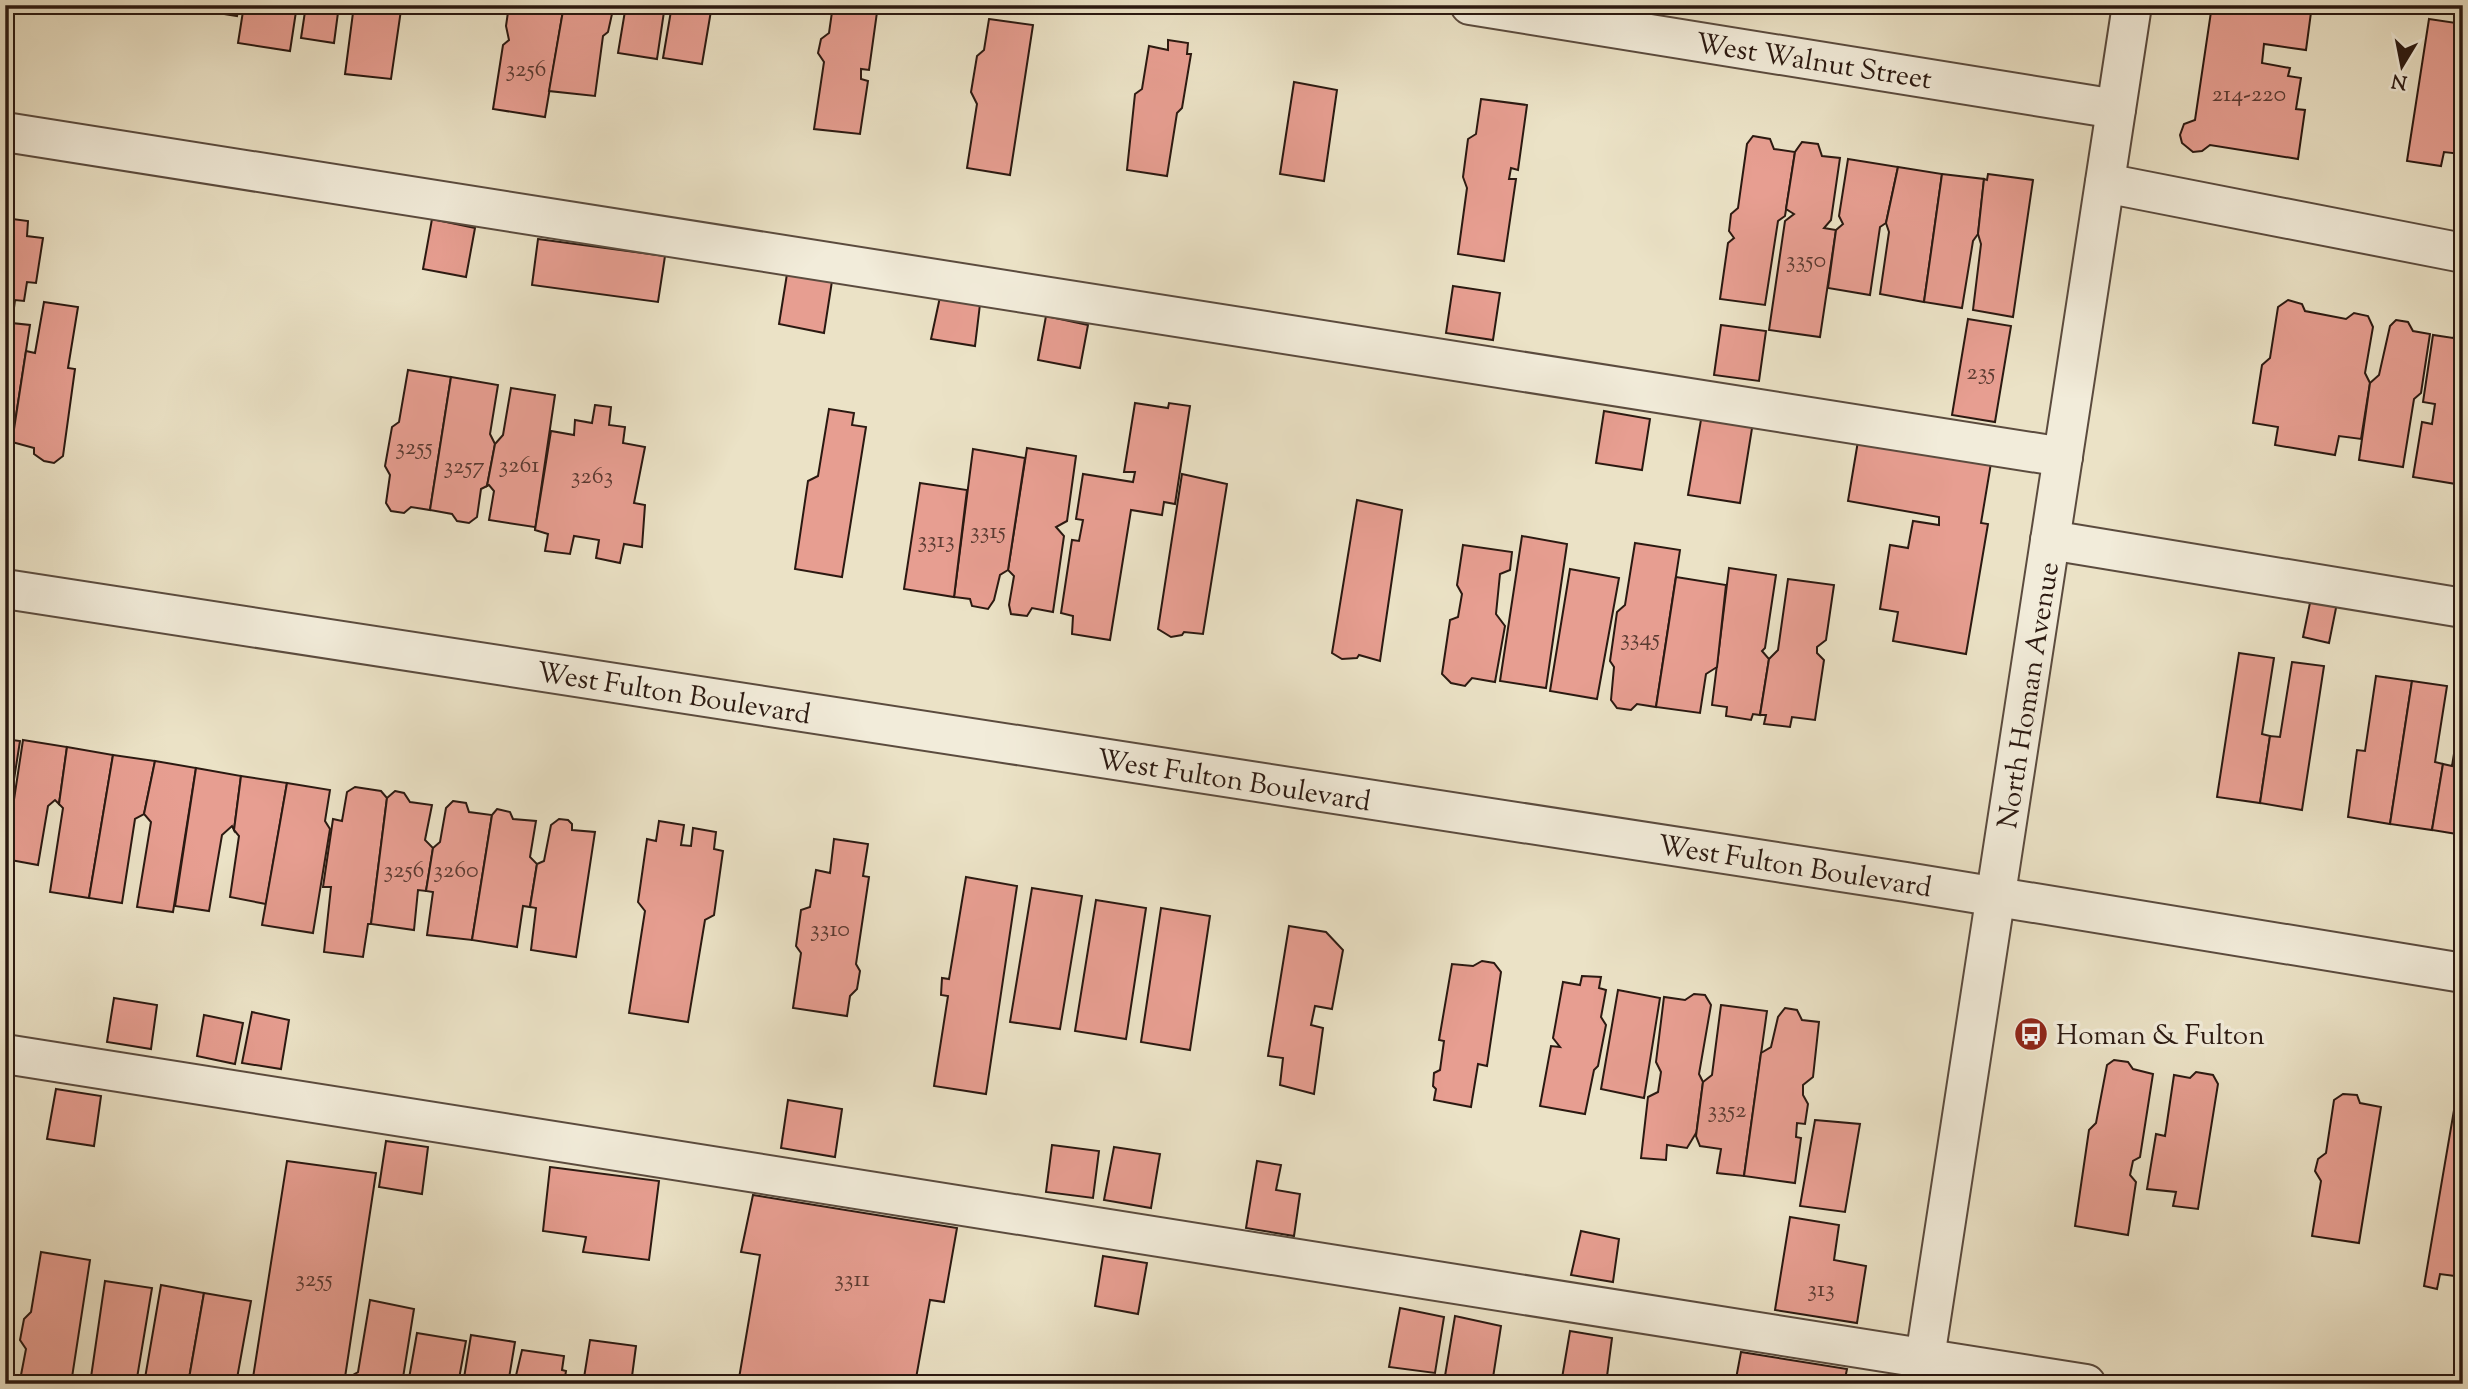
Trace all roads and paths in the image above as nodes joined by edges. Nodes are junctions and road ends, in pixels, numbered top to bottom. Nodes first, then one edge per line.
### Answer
1 (1470, 5) edge
2 (2132, 5) edge
3 (2116, 109) junction
4 (5, 132) edge
5 (2105, 183) junction
6 (2463, 253) edge
7 (2063, 457) junction
8 (2050, 540) junction
9 (5, 589) edge
10 (2463, 608) edge
11 (1996, 896) junction
12 (2463, 973) edge
13 (5, 1054) edge
14 (1923, 1371) edge
15 (2086, 1384) edge

1 - 3 street, West Walnut Street
2 - 3 street, North Homan Avenue
3 - 5 street, North Homan Avenue
4 - 7 street
5 - 6 street
5 - 7 street, North Homan Avenue
7 - 8 street, North Homan Avenue
8 - 10 street
8 - 11 street, North Homan Avenue
9 - 11 street, West Fulton Boulevard
11 - 12 street, West Fulton Boulevard
11 - 14 street, North Homan Avenue
13 - 14 street
14 - 15 street

